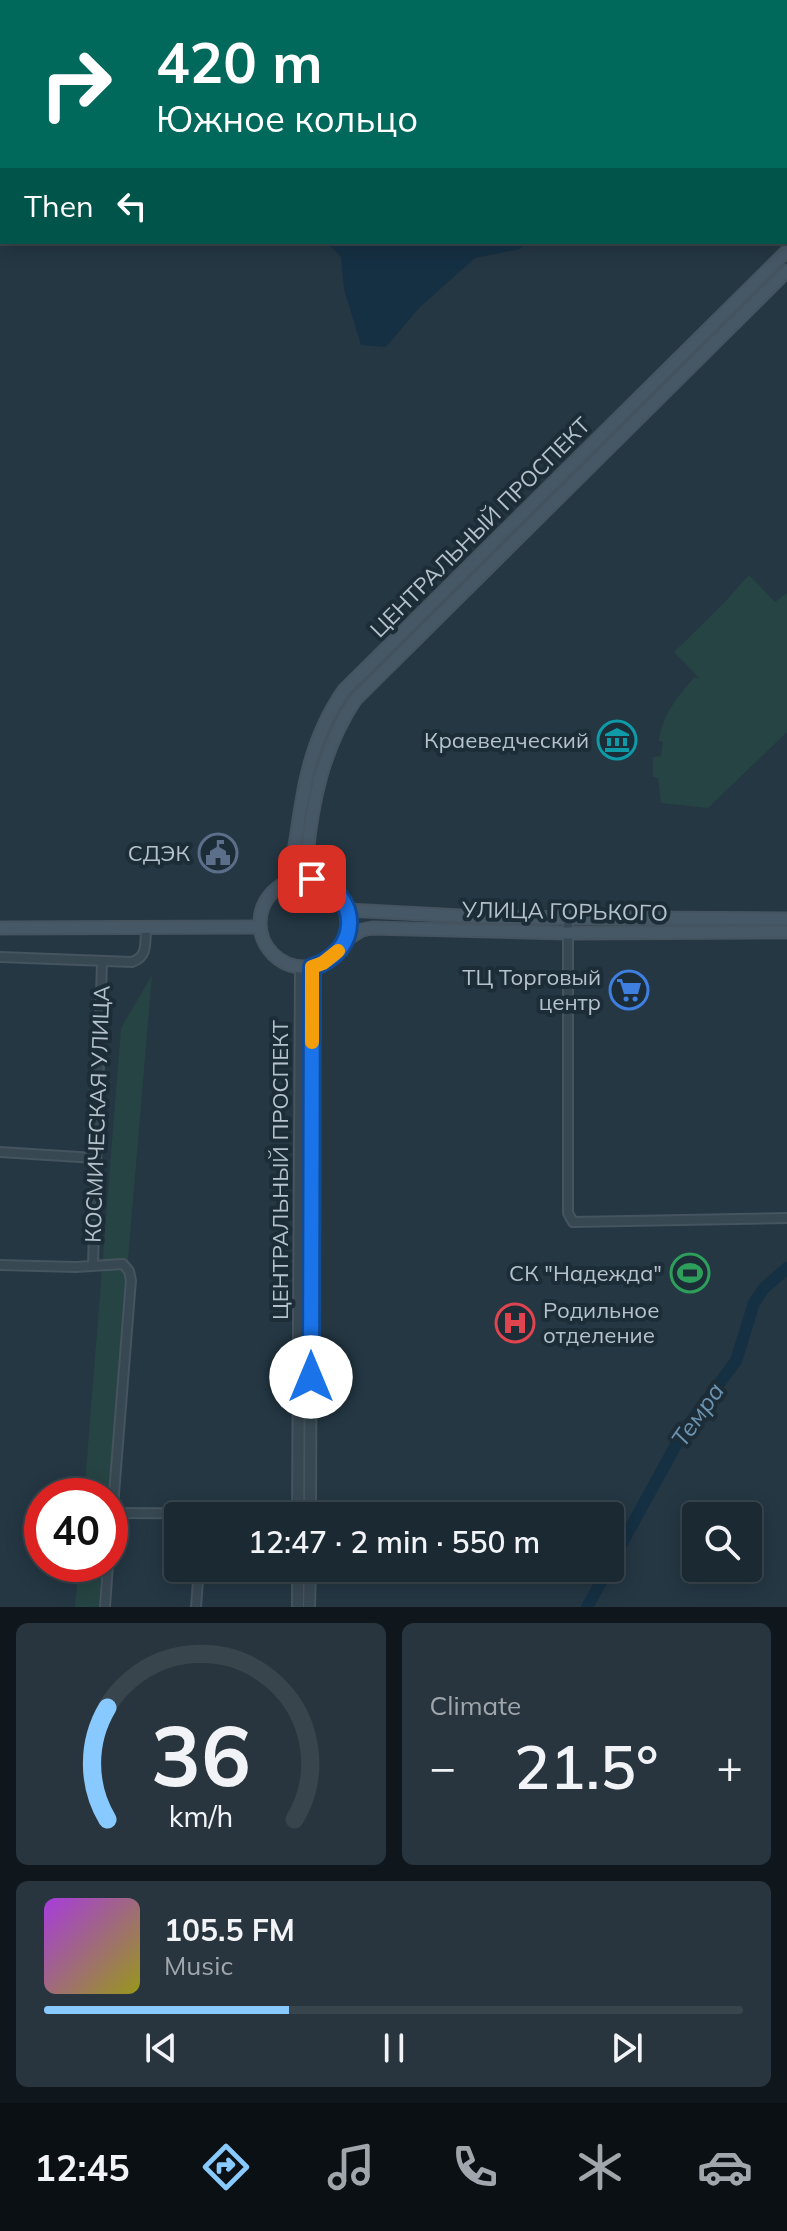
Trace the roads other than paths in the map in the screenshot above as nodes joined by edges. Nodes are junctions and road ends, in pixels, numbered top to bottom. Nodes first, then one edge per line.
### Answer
1 (787, 251) edge
2 (787, 271) edge
3 (539, 497) junction
4 (548, 507) junction
5 (324, 724) junction
6 (336, 730) junction
7 (312, 879) junction
8 (287, 882) junction
9 (347, 910) junction
10 (568, 917) junction
11 (787, 919) edge
12 (146, 927) junction
13 (259, 927) junction
14 (0, 928) edge
15 (787, 932) edge
16 (567, 933) junction
17 (346, 940) junction
18 (0, 957) edge
19 (102, 962) junction
20 (306, 967) junction
21 (0, 1152) edge
22 (95, 1158) junction
23 (787, 1218) edge
24 (0, 1265) edge
25 (93, 1265) junction
26 (116, 1478) edge
27 (298, 1502) edge
28 (310, 1502) edge
29 (128, 1513) edge
30 (164, 1514) edge
31 (107, 1582) edge
32 (198, 1582) edge
33 (298, 1582) edge
34 (310, 1582) edge
35 (105, 1607) edge
36 (196, 1607) edge
37 (298, 1607) edge
38 (309, 1607) edge

1 - 3 main road, ЦЕНТРАЛЬНЫЙ ПРОСПЕКТ
2 - 4 main road, ЦЕНТРАЛЬНЫЙ ПРОСПЕКТ
3 - 4 main road
3 - 5 main road, ЦЕНТРАЛЬНЫЙ ПРОСПЕКТ
4 - 6 main road, ЦЕНТРАЛЬНЫЙ ПРОСПЕКТ
5 - 6 main road
5 - 8 main road, ЦЕНТРАЛЬНЫЙ ПРОСПЕКТ
6 - 7 main road, ЦЕНТРАЛЬНЫЙ ПРОСПЕКТ
7 - 8 main road
7 - 9 main road
8 - 13 main road
9 - 10 main road, УЛИЦА ГОРЬКОГО
9 - 17 main road
10 - 11 main road, УЛИЦА ГОРЬКОГО
10 - 16 street
12 - 13 main road
12 - 14 main road
12 - 19 street
13 - 20 main road
15 - 16 main road, УЛИЦА ГОРЬКОГО
16 - 17 main road, УЛИЦА ГОРЬКОГО
16 - 23 street
17 - 20 main road
18 - 19 street
19 - 22 street, КОСМИЧЕСКАЯ УЛИЦА
20 - 27 street, ЦЕНТРАЛЬНЫЙ ПРОСПЕКТ
20 - 28 street, ЦЕНТРАЛЬНЫЙ ПРОСПЕКТ
21 - 22 street
22 - 25 street, КОСМИЧЕСКАЯ УЛИЦА
24 - 25 street
25 - 26 street
29 - 30 street
31 - 35 street
32 - 36 street
33 - 37 street
34 - 38 street

